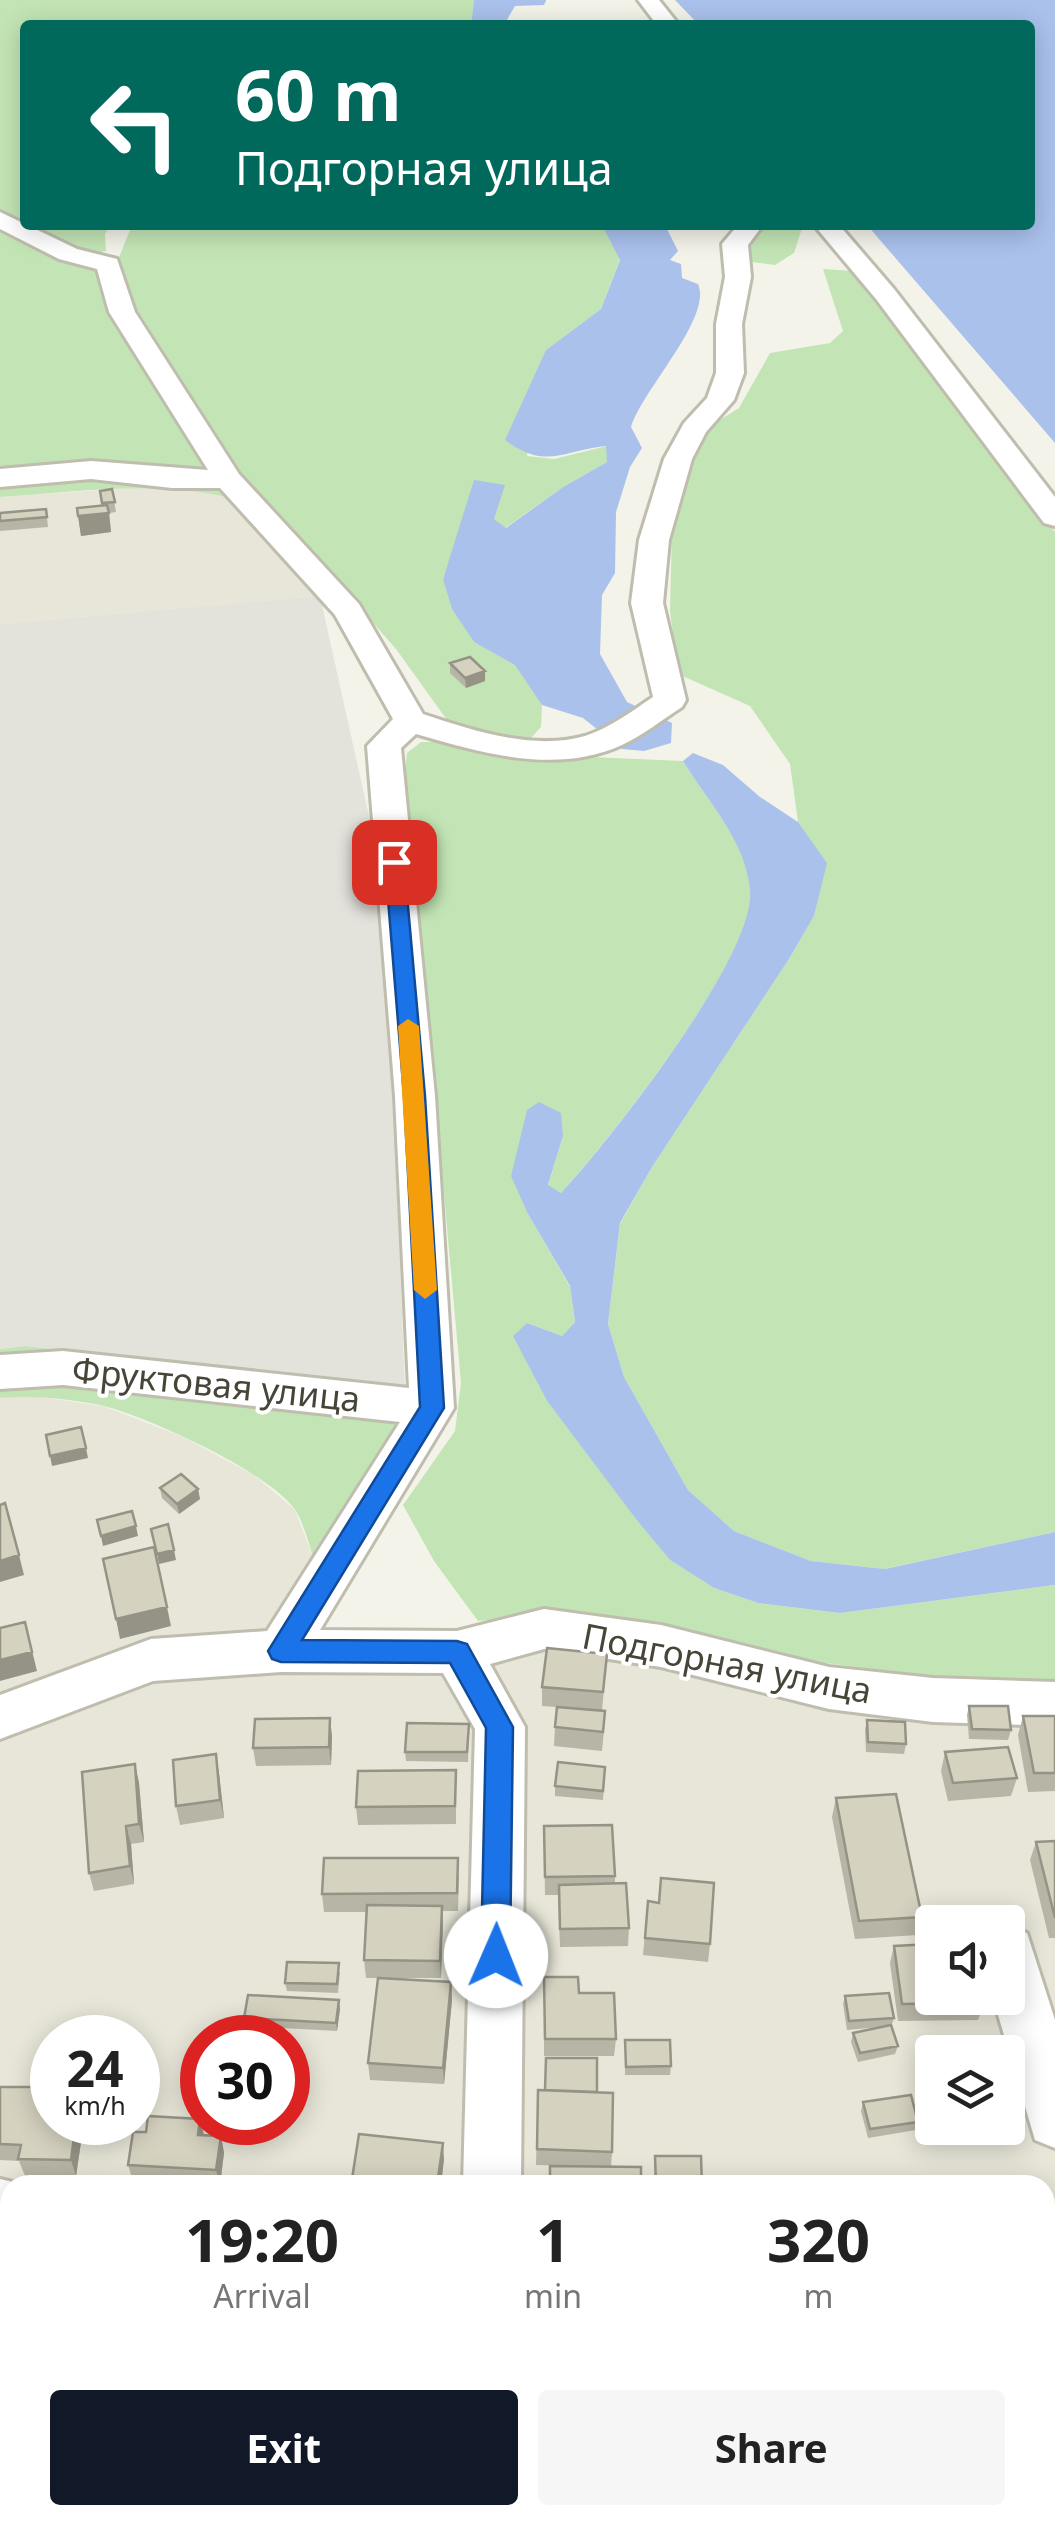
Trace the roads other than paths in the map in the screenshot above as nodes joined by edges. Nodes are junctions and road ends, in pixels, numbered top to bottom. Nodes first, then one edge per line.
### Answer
1 (648, 0) edge
2 (664, 20) edge
3 (23, 230) edge
4 (747, 230) edge
5 (830, 230) edge
6 (0, 478) edge
7 (228, 480) junction
8 (1055, 517) edge
9 (410, 721) junction
10 (0, 1372) edge
11 (432, 1408) junction
12 (281, 1651) junction
13 (457, 1652) junction
14 (1055, 1704) edge
15 (0, 1717) edge
16 (1025, 2012) edge
17 (1055, 2120) edge
18 (492, 2175) edge

1 - 2 street
3 - 7 street
4 - 9 street
5 - 8 street
6 - 7 street
7 - 9 street
9 - 11 street
10 - 11 street, Фруктовая улица
11 - 12 street
12 - 13 street, Подгорная улица
12 - 15 street, Подгорная улица
13 - 14 street, Подгорная улица
13 - 18 street
16 - 17 street

